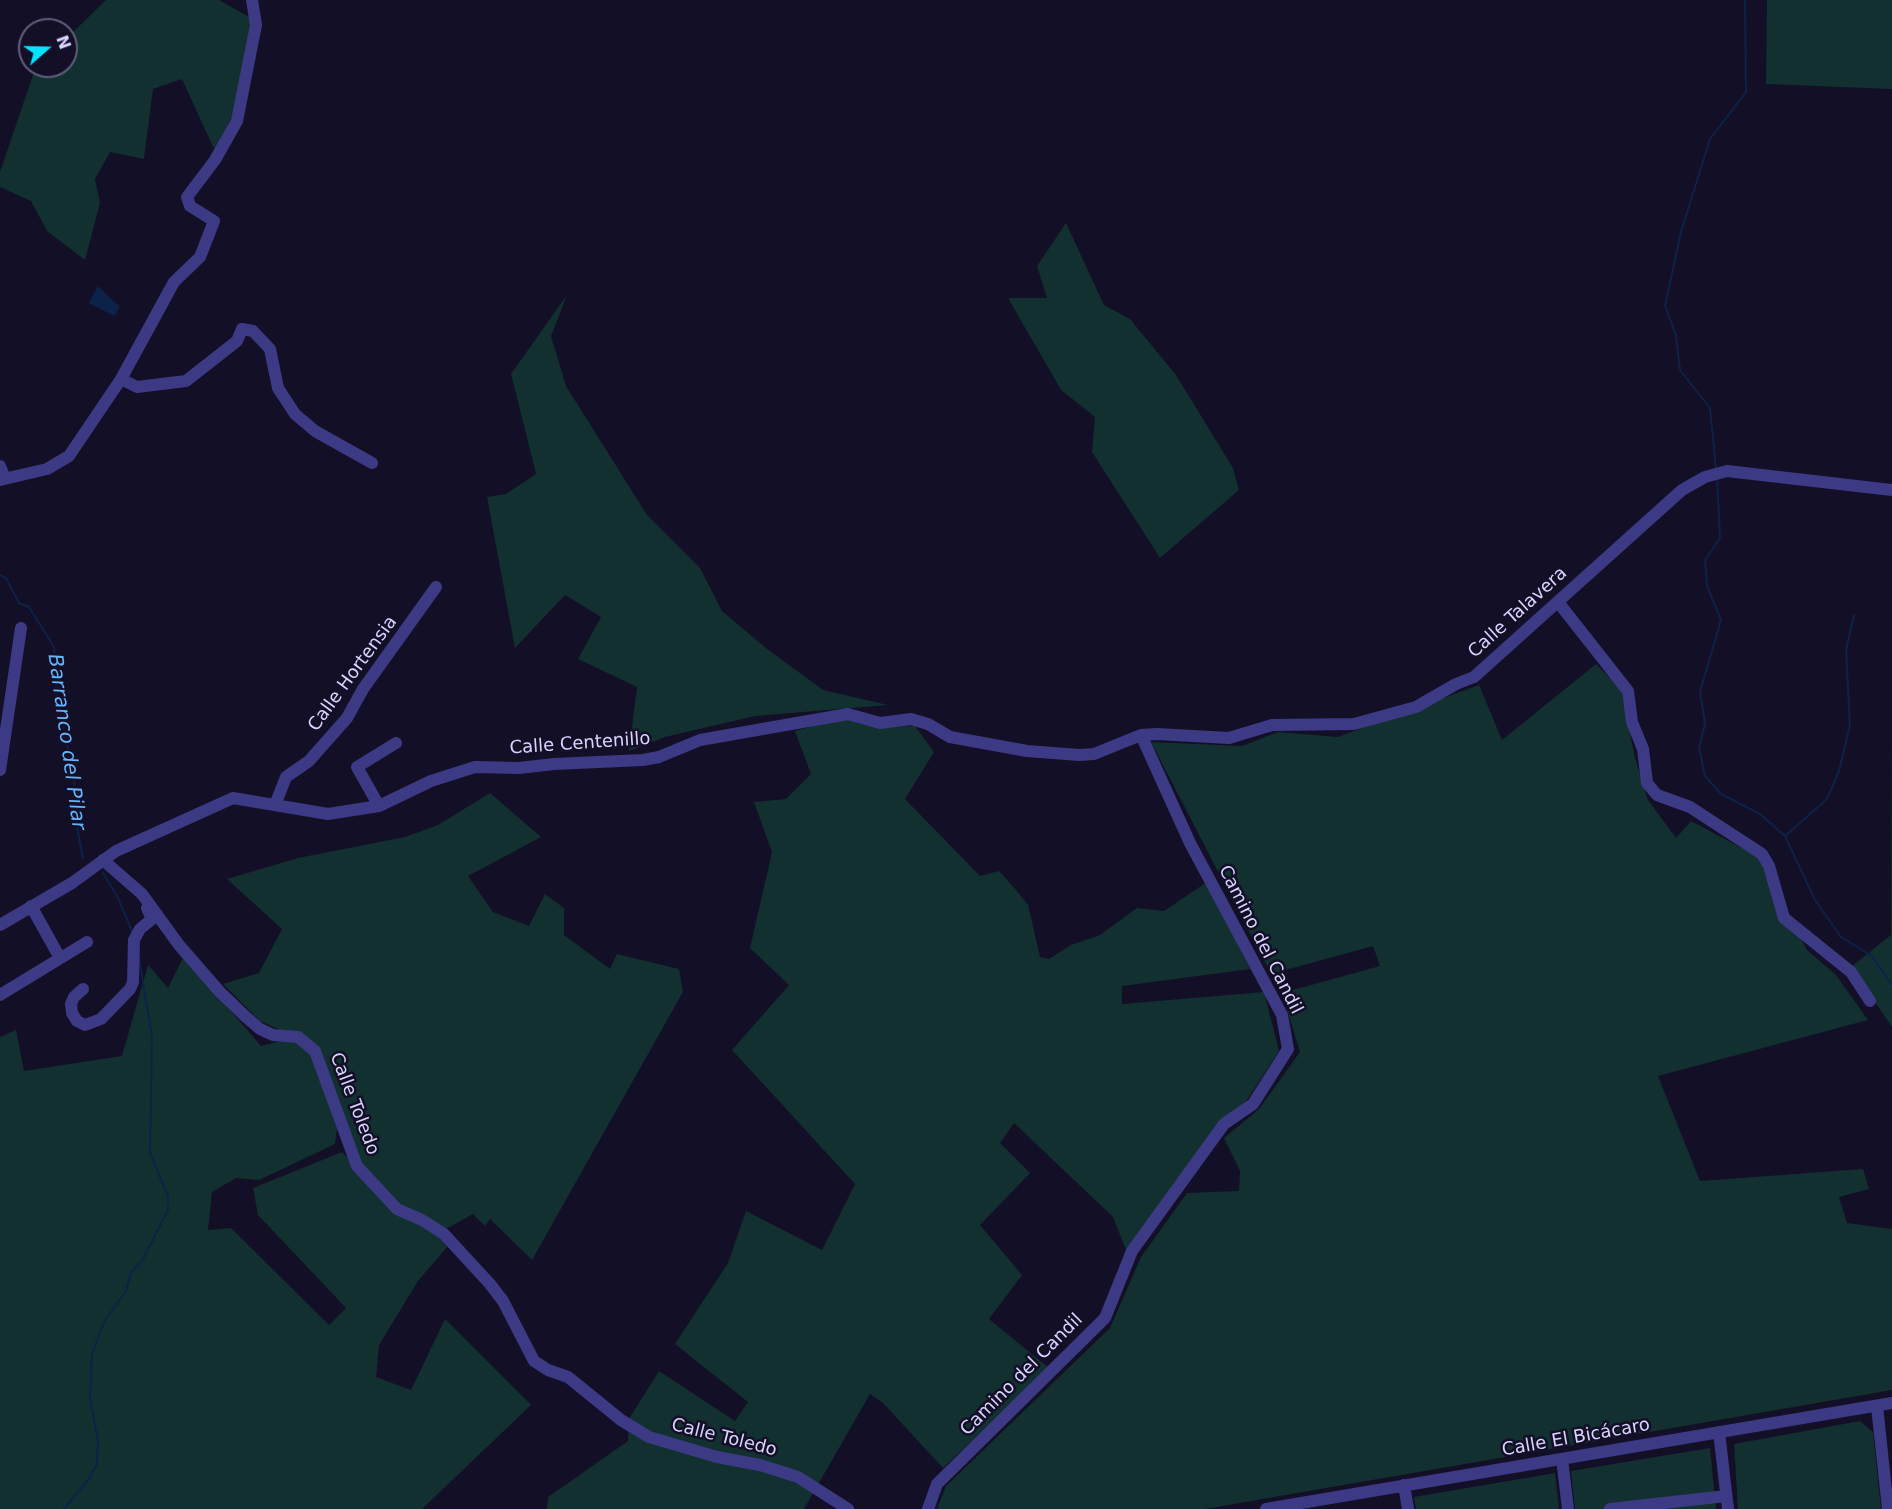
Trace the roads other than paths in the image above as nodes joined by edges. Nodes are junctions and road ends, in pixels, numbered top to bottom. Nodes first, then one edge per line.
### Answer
1 (252, 0) edge
2 (121, 379) junction
3 (372, 463) dead end
4 (0, 466) edge
5 (3, 479) edge
6 (1892, 490) edge
7 (436, 587) dead end
8 (1558, 602) junction
9 (21, 628) dead end
10 (4, 718) edge
11 (1141, 735) junction
12 (396, 742) dead end
13 (0, 770) edge
14 (275, 805) junction
15 (379, 806) junction
16 (103, 860) junction
17 (142, 894) junction
18 (31, 906) junction
19 (0, 925) edge
20 (87, 942) dead end
21 (60, 958) junction
22 (83, 990) dead end
23 (0, 995) edge
24 (1870, 1001) dead end
25 (1892, 1403) edge
26 (1877, 1406) junction
27 (1719, 1432) junction
28 (1562, 1459) junction
29 (1404, 1485) junction
30 (1726, 1496) junction
31 (848, 1509) edge
32 (928, 1509) edge
33 (1266, 1509) edge
34 (1407, 1509) edge
35 (1568, 1509) edge
36 (1610, 1509) edge
37 (1728, 1509) edge
38 (1888, 1509) edge

1 - 2 street
2 - 3 street
2 - 5 street
4 - 5 street
6 - 8 street, Calle Talavera
7 - 14 street, Calle Hortensia
8 - 11 street, Calle Talavera
8 - 24 street
9 - 10 street
10 - 13 street
11 - 15 street, Calle Centenillo
11 - 32 street, Camino del Candil
12 - 15 street
14 - 15 street, Calle Centenillo
14 - 16 street, Calle Centenillo
16 - 17 street, Calle Toledo
16 - 18 street, Calle Centenillo
17 - 22 street
17 - 31 street, Calle Toledo
18 - 19 street, Calle Centenillo
18 - 21 street
20 - 21 street
21 - 23 street
25 - 26 street, Calle El Bicácaro
26 - 27 street, Calle El Bicácaro
26 - 38 street
27 - 28 street, Calle El Bicácaro
27 - 30 street
28 - 29 street, Calle El Bicácaro
28 - 35 street
29 - 33 street, Calle El Bicácaro
29 - 34 street
30 - 36 street
30 - 37 street

